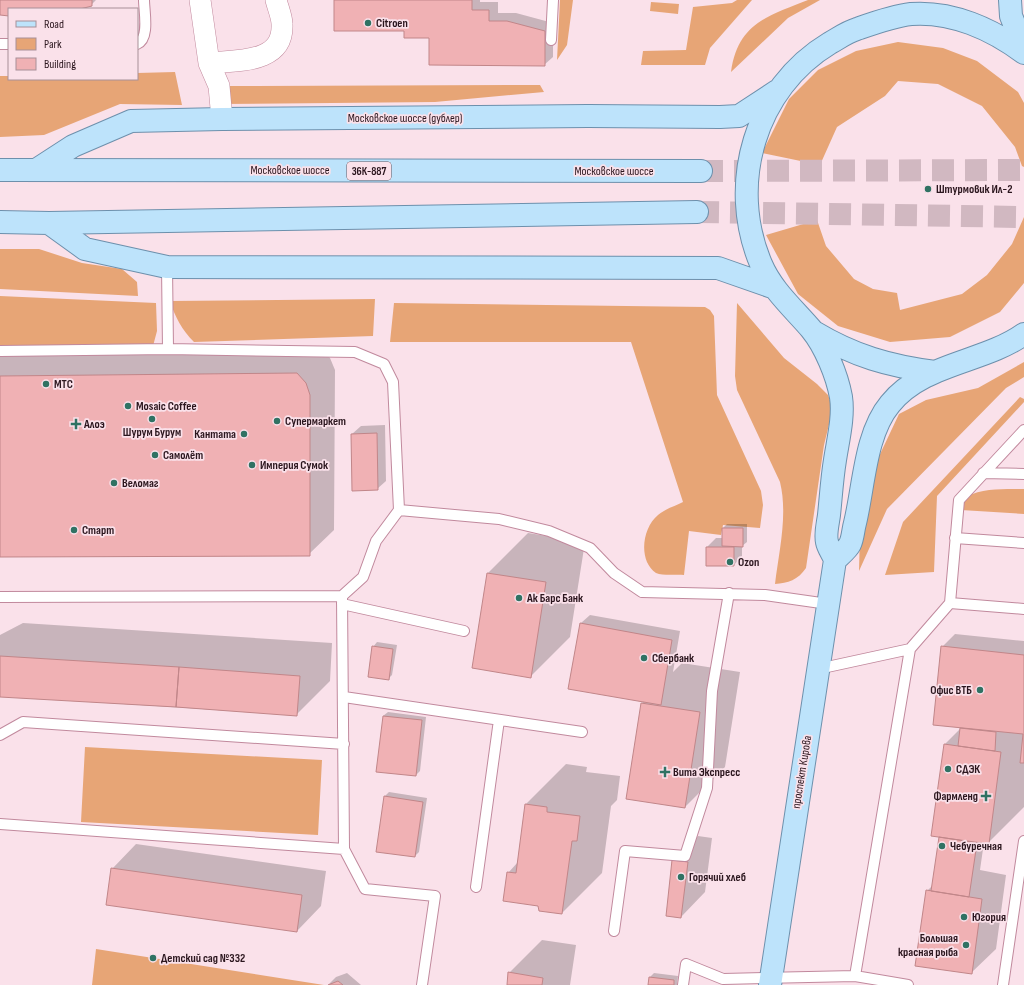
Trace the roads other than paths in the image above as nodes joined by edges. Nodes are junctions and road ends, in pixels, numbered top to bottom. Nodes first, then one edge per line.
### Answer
1 (144, 0) edge
2 (200, 0) edge
3 (276, 0) edge
4 (553, 0) edge
5 (937, 0) edge
6 (1010, 0) edge
7 (911, 14) junction
8 (551, 40) dead end
9 (138, 44) edge
10 (1024, 48) edge
11 (1024, 52) edge
12 (209, 63) junction
13 (778, 90) junction
14 (222, 119) junction
15 (0, 170) edge
16 (36, 170) junction
17 (701, 171) tunnel mouth
18 (697, 212) tunnel mouth
19 (0, 222) edge
20 (49, 223) junction
21 (167, 267) junction
22 (775, 288) junction
23 (812, 330) junction
24 (1024, 334) edge
25 (168, 349) junction
26 (0, 352) edge
27 (935, 372) junction
28 (1024, 430) edge
29 (983, 473) junction
30 (1024, 474) edge
31 (399, 510) junction
32 (955, 538) junction
33 (1024, 543) edge
34 (835, 560) junction
35 (729, 593) junction
36 (0, 597) edge
37 (342, 600) junction
38 (950, 603) junction
39 (828, 604) junction
40 (1024, 609) edge
41 (464, 632) dead end
42 (910, 649) junction
43 (818, 669) junction
44 (344, 697) junction
45 (499, 720) junction
46 (582, 732) dead end
47 (0, 735) edge
48 (344, 744) junction
49 (0, 824) edge
50 (1024, 841) edge
51 (344, 849) junction
52 (476, 887) dead end
53 (614, 931) dead end
54 (855, 976) junction
55 (770, 981) edge
56 (422, 985) edge
57 (683, 985) edge
58 (908, 985) edge
59 (1003, 985) edge

1 - 9 lane
2 - 12 street
3 - 12 street
4 - 8 lane
5 - 7 main road
6 - 10 main road
7 - 11 main road
7 - 13 main road
12 - 14 street
13 - 14 main road, Московское шоссе (дублер)
13 - 22 main road
14 - 16 main road, Московское шоссе (дублер)
15 - 16 main road, Московское шоссе / 36К-887
16 - 17 main road, Московское шоссе / 36К-887
18 - 20 main road
19 - 20 main road
20 - 21 main road
21 - 22 main road
21 - 25 lane
22 - 23 main road
23 - 27 main road
23 - 34 main road
24 - 27 main road
25 - 26 lane
25 - 31 lane
27 - 34 main road
28 - 29 lane
29 - 30 lane
29 - 32 lane
31 - 35 lane
31 - 37 lane
32 - 33 lane
32 - 38 lane
34 - 39 main road, проспект Кирова
35 - 39 lane
35 - 53 lane
36 - 37 lane
37 - 41 lane
37 - 44 lane
38 - 40 lane
38 - 42 lane
39 - 43 main road, проспект Кирова
42 - 43 lane
42 - 54 lane
43 - 55 main road, проспект Кирова
44 - 45 lane
44 - 48 lane
45 - 46 lane
45 - 52 lane
47 - 48 lane
48 - 51 lane
49 - 51 lane
50 - 59 lane
51 - 56 lane
54 - 55 lane
54 - 58 lane
55 - 57 lane

